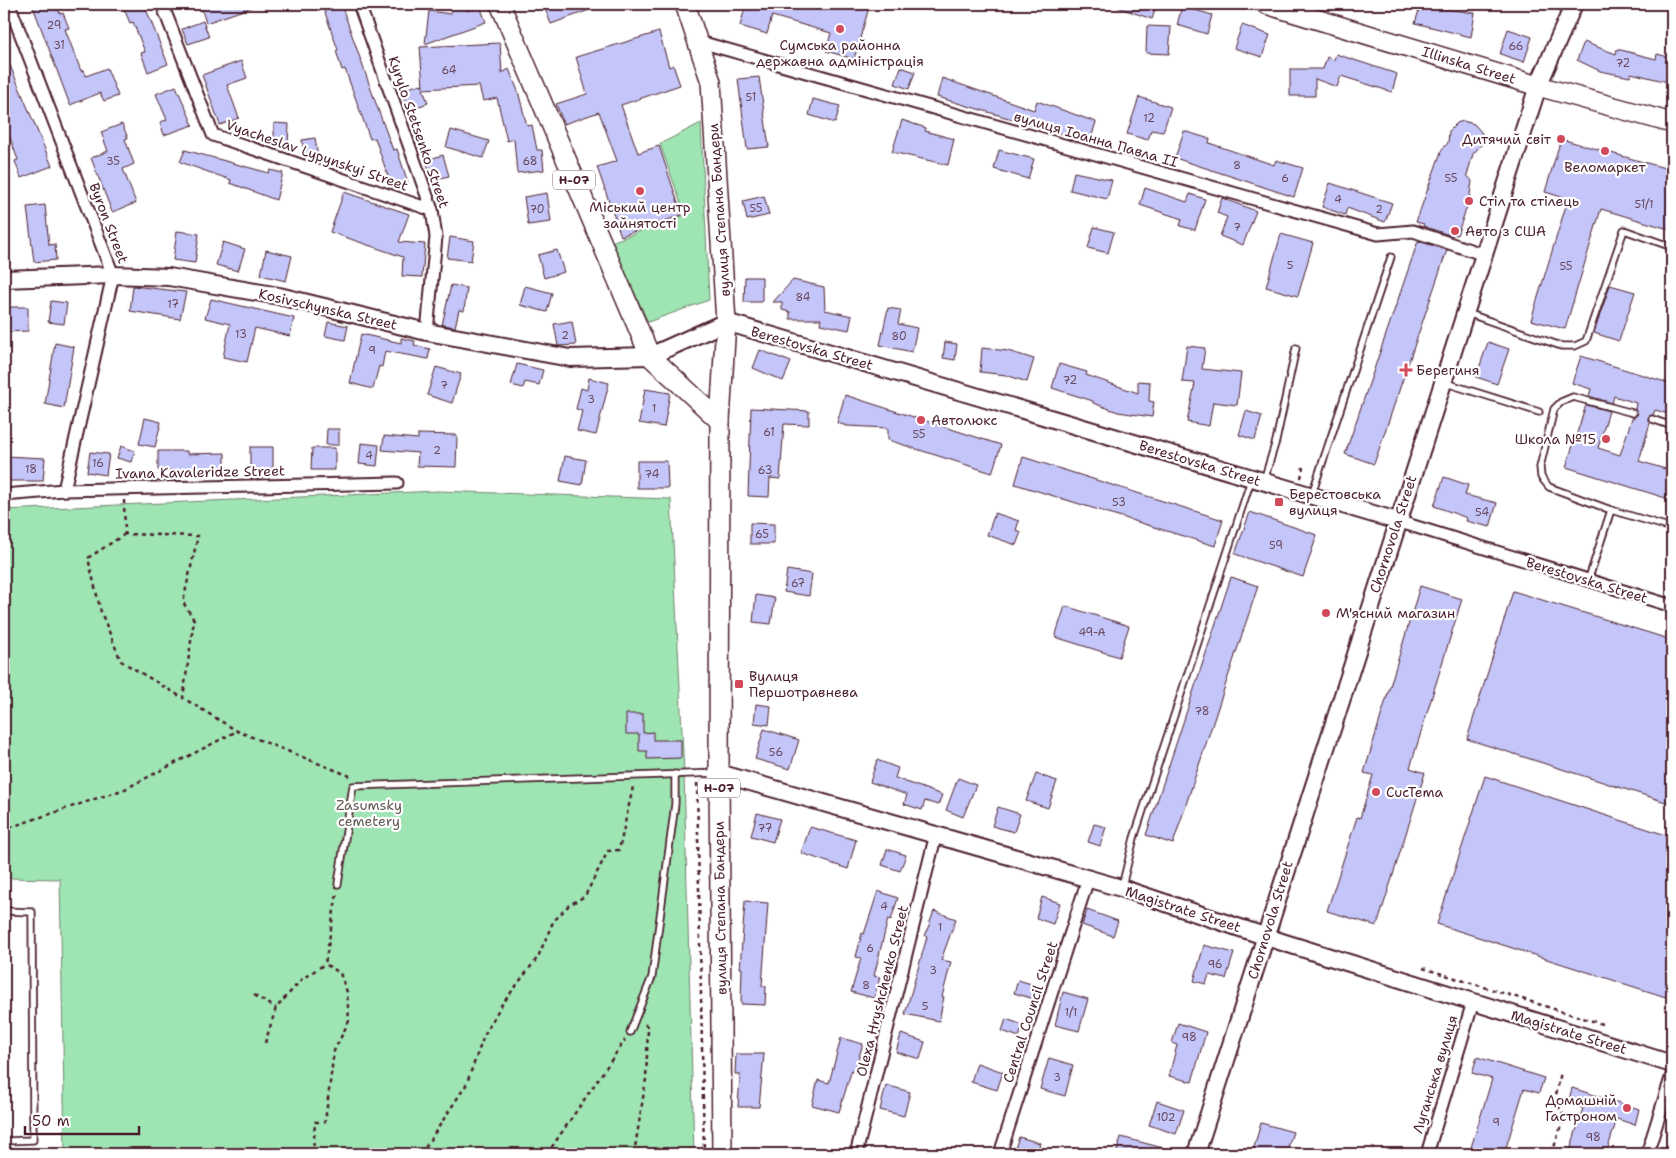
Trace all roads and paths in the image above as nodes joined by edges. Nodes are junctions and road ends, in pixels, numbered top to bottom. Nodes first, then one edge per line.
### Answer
1 (9, 4) edge
2 (162, 4) edge
3 (359, 4) edge
4 (500, 4) edge
5 (685, 4) edge
6 (1266, 4) edge
7 (1574, 4) edge
8 (700, 42) junction
9 (1538, 86) junction
10 (1672, 124) edge
11 (432, 210) junction
12 (1672, 248) edge
13 (1485, 255) junction
14 (1391, 257) dead end
15 (113, 275) junction
16 (4, 279) edge
17 (1467, 313) junction
18 (726, 322) junction
19 (427, 332) junction
20 (1296, 348) dead end
21 (650, 356) junction
22 (1444, 382) junction
23 (1539, 412) dead end
24 (1633, 413) dead end
25 (1652, 419) dead end
26 (720, 421) junction
27 (1672, 426) edge
28 (1257, 480) junction
29 (397, 482) dead end
30 (124, 489) junction
31 (64, 490) junction
32 (4, 495) edge
33 (1312, 496) junction
34 (1611, 510) junction
35 (1397, 521) junction
36 (1672, 528) edge
37 (125, 534) junction
38 (1588, 581) junction
39 (1672, 605) edge
40 (183, 698) junction
41 (237, 731) junction
42 (697, 773) junction
43 (719, 773) junction
44 (675, 774) junction
45 (636, 776) junction
46 (353, 786) junction
47 (4, 833) edge
48 (936, 834) junction
49 (1088, 879) junction
50 (338, 884) joint
51 (1121, 888) junction
52 (4, 911) edge
53 (1265, 936) junction
54 (324, 964) junction
55 (254, 995) dead end
56 (1473, 1002) junction
57 (276, 1008) junction
58 (636, 1016) junction
59 (630, 1032) joint
60 (265, 1043) dead end
61 (1672, 1064) edge
62 (1561, 1072) dead end
63 (1672, 1075) edge
64 (4, 1141) edge
65 (313, 1154) edge
66 (421, 1154) edge
67 (547, 1154) edge
68 (634, 1154) edge
69 (704, 1154) edge
70 (722, 1154) edge
71 (856, 1154) edge
72 (1000, 1154) edge
73 (1196, 1154) edge
74 (1427, 1154) edge
75 (1552, 1154) edge
76 (1647, 1154) edge

1 - 15 street, Byron Street
2 - 11 street, Vyacheslav Lypynskyi Street
3 - 11 street, Kyrylo Stetsenko Street
4 - 21 main road, Н-07
5 - 8 main road, вулиця Степана Бандери / Н-07
6 - 9 main road, Illinska Street
7 - 9 street, Chornovola Street
8 - 13 street, вулиця Іоанна Павла II
8 - 18 main road, вулиця Степана Бандери / Н-07
9 - 10 main road, Illinska Street
9 - 13 street, Chornovola Street
11 - 19 street, Kyrylo Stetsenko Street
12 - 17 lane
13 - 17 street, Chornovola Street
14 - 33 lane
15 - 16 street, Kosivschynska Street
15 - 19 street, Kosivschynska Street
15 - 31 street, Byron Street
17 - 22 street, Chornovola Street
18 - 21 street
18 - 26 main road, вулиця Степана Бандери / Н-07
18 - 28 street, Berestovska Street
19 - 21 street, Kosivschynska Street
20 - 28 lane
21 - 26 main road, Н-07
22 - 23 lane
22 - 35 street, Chornovola Street
24 - 34 lane
25 - 27 lane
26 - 43 main road, вулиця Степана Бандери / Н-07
28 - 33 street, Berestovska Street
28 - 51 lane
29 - 30 street, Ivana Kavaleridze Street
30 - 31 street, Ivana Kavaleridze Street
30 - 37 path
31 - 32 street, Ivana Kavaleridze Street
33 - 35 street, Berestovska Street
34 - 36 lane
34 - 38 lane
35 - 38 street, Berestovska Street
35 - 53 street, Chornovola Street
37 - 40 path
37 - 40 path
38 - 39 street, Berestovska Street
40 - 41 path
41 - 46 path
41 - 47 path
42 - 43 lane
42 - 44 lane
42 - 69 path
43 - 48 street, Magistrate Street
43 - 70 main road, вулиця Степана Бандери / Н-07
44 - 45 lane
44 - 58 lane
45 - 46 lane
45 - 66 path
46 - 50 lane
48 - 49 street, Magistrate Street
48 - 71 street, Olexa Hryshchenko Street
49 - 51 street, Magistrate Street
49 - 72 street, Central Council Street
50 - 54 path
51 - 53 street, Magistrate Street
52 - 64 lane
53 - 56 street, Magistrate Street
53 - 73 street, Chornovola Street
54 - 57 path
54 - 65 path
55 - 57 path
56 - 61 street, Magistrate Street
56 - 74 street, Луганська вулиця
57 - 60 path
58 - 59 lane
58 - 68 path
59 - 67 path
62 - 75 path
63 - 76 street

